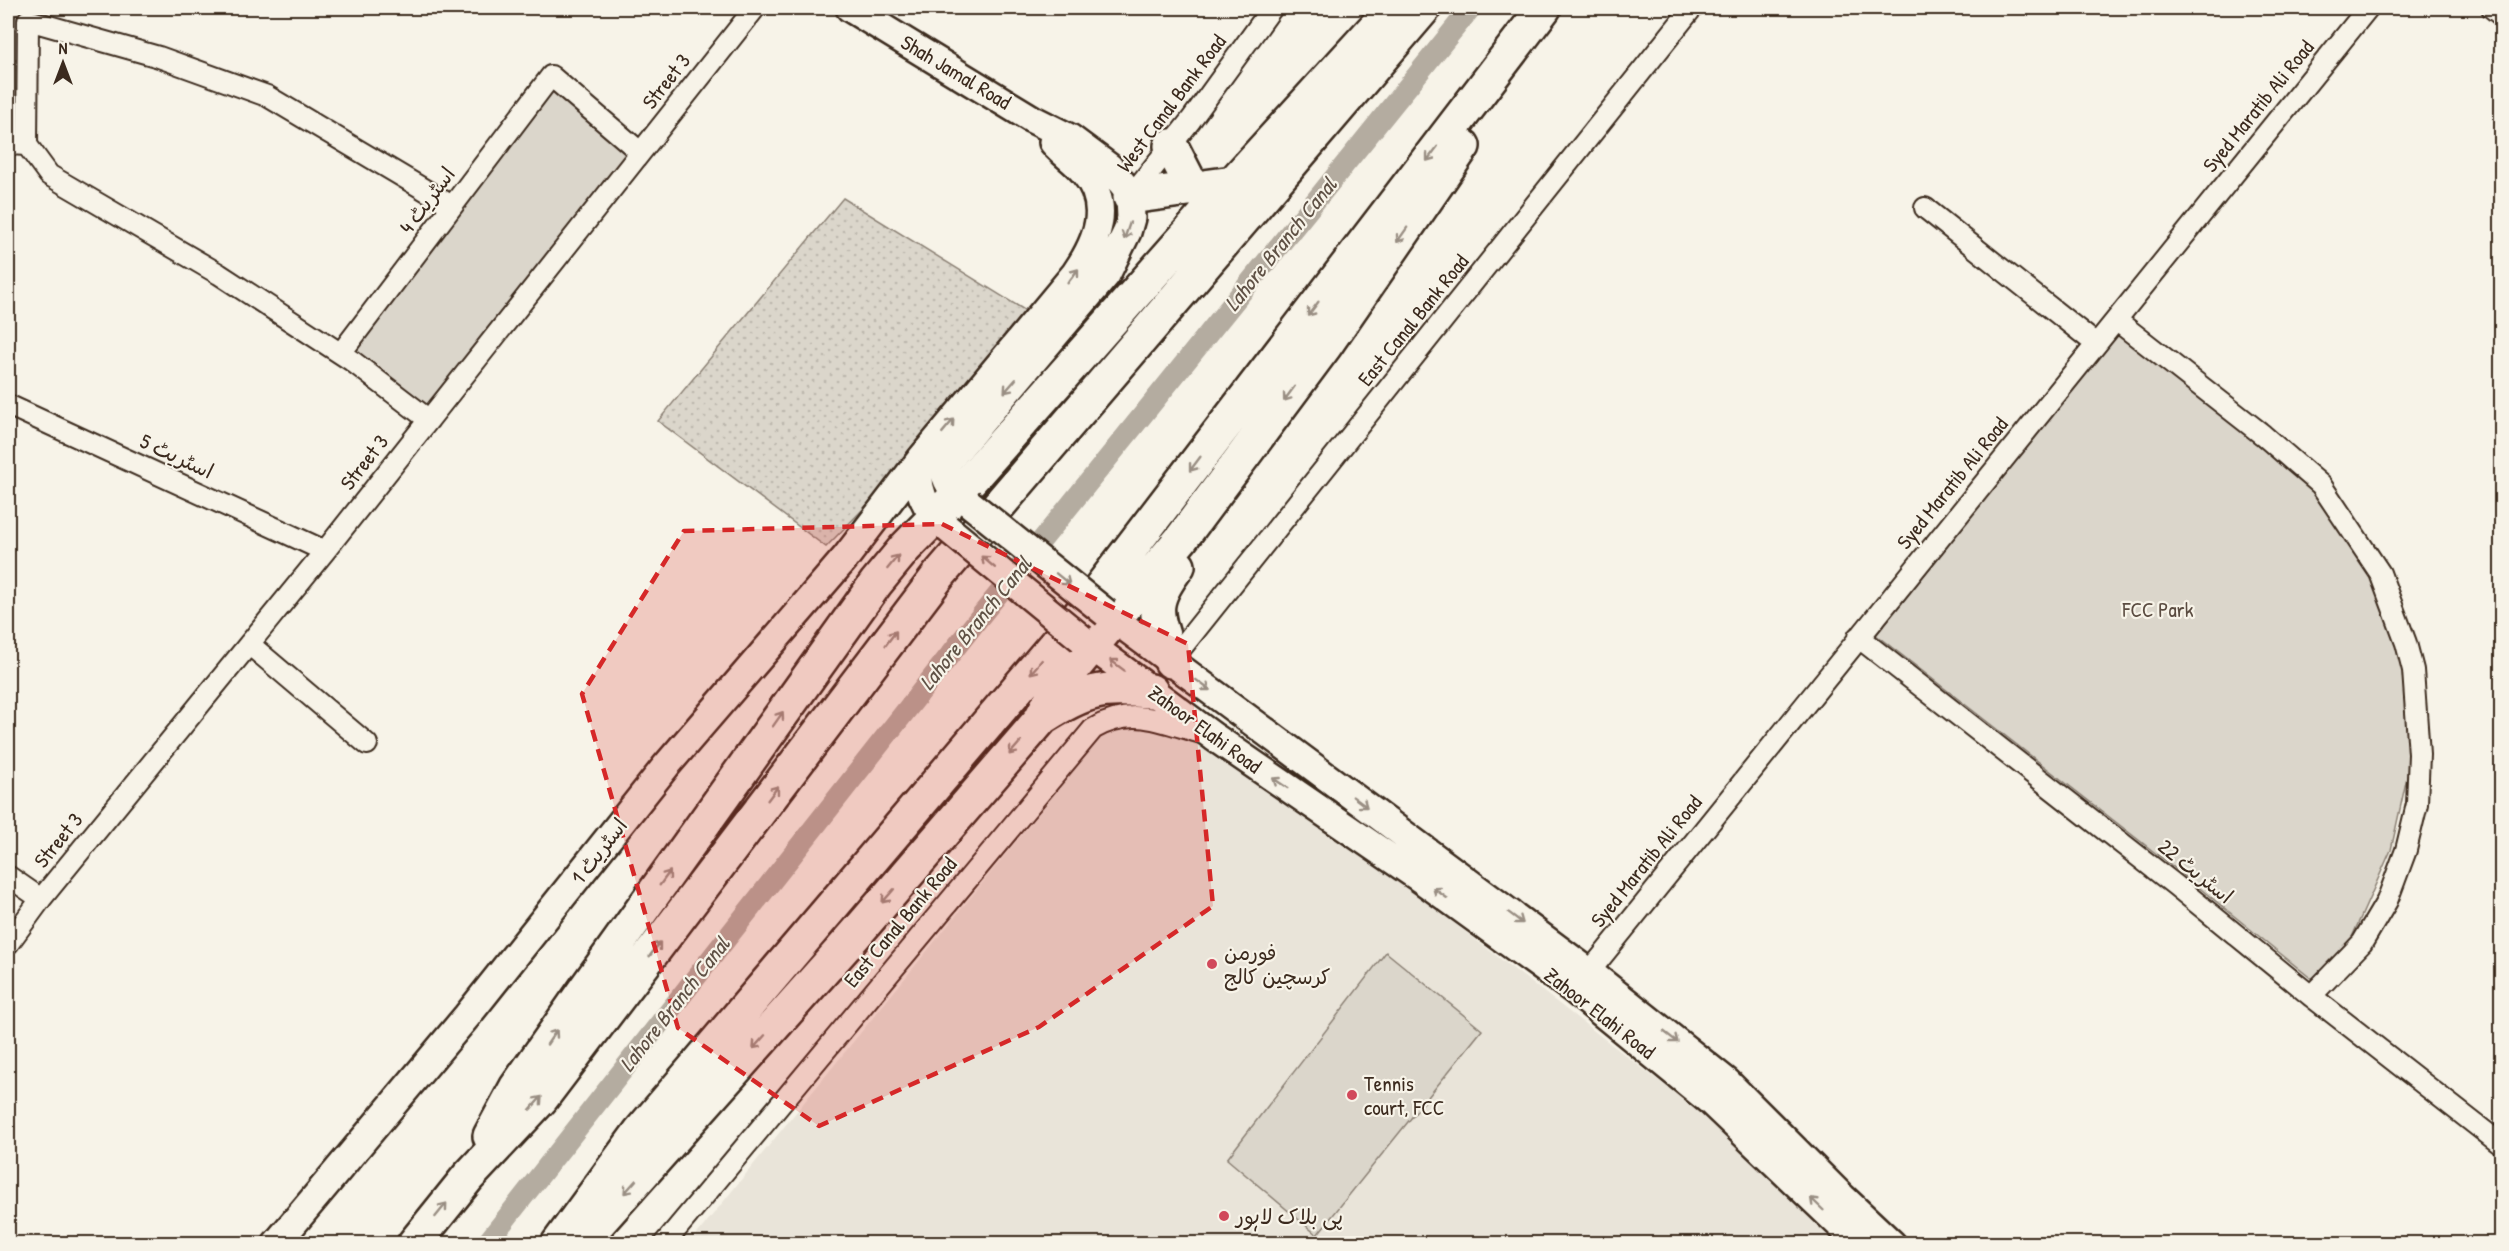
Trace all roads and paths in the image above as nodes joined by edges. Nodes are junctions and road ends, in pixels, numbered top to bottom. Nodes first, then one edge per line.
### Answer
1 (755, 8) edge
2 (850, 8) edge
3 (1272, 8) edge
4 (1393, 8) edge
5 (1424, 8) edge
6 (1544, 8) edge
7 (1692, 8) edge
8 (2368, 8) edge
9 (2492, 8) edge
10 (2502, 16) edge
11 (1032, 118) junction
12 (17, 145) edge
13 (1171, 146) junction
14 (640, 152) junction
15 (1233, 183) junction
16 (1193, 189) junction
17 (1130, 197) junction
18 (452, 207) junction
19 (1925, 208) dead end
20 (2116, 320) junction
21 (2096, 344) junction
22 (341, 353) junction
23 (8, 405) edge
24 (429, 420) junction
25 (921, 459) junction
26 (963, 498) junction
27 (880, 510) junction
28 (941, 522) junction
29 (1182, 538) junction
30 (325, 551) junction
31 (1110, 616) junction
32 (1858, 638) junction
33 (1087, 643) junction
34 (249, 644) junction
35 (1171, 661) junction
36 (1151, 691) junction
37 (1040, 720) junction
38 (1214, 737) junction
39 (367, 744) dead end
40 (8, 876) edge
41 (41, 899) junction
42 (8, 944) edge
43 (1581, 981) junction
44 (2311, 996) junction
45 (2502, 1145) edge
46 (468, 1177) junction
47 (276, 1244) edge
48 (414, 1244) edge
49 (558, 1244) edge
50 (580, 1244) edge
51 (664, 1244) edge
52 (1860, 1244) edge
53 (1892, 1244) edge

1 - 14 street, Street 3
2 - 11 main road, Shah Jamal Road
3 - 13 street, West Canal Bank Road
4 - 15 highway
46 -> 5 highway
6 -> 29 highway
6 -> 49 highway
7 - 35 street, East Canal Bank Road
8 - 20 street, Syed Maratib Ali Road
9 - 10 street
11 - 17 main road
25 -> 11 main road
12 - 18 street
12 - 22 street
13 - 16 highway
13 - 17 street, West Canal Bank Road
14 - 18 street, اسٹریٹ 4
14 - 24 street, Street 3
15 - 16 highway
15 - 26 highway
16 - 17 highway
17 -> 26 main road
18 - 22 street, اسٹریٹ 4
19 - 21 street
20 - 21 street, Syed Maratib Ali Road
20 - 44 street
21 - 32 street, Syed Maratib Ali Road
22 - 24 street
23 - 30 street, اسٹریٹ 5
24 - 30 street, Street 3
25 - 27 main road, اسٹریٹ 1
25 - 28 main road, Zahoor Elahi Road
26 - 28 highway
26 -> 31 main road, Zahoor Elahi Road, bridge
27 - 28 main road
27 - 47 main road, اسٹریٹ 1
33 -> 28 main road, Zahoor Elahi Road, bridge
46 -> 28 highway
29 - 31 highway
29 - 35 highway
30 - 34 street, Street 3
31 - 33 highway
31 - 35 main road, Zahoor Elahi Road
32 - 43 street, Syed Maratib Ali Road
32 - 44 street, اسٹریٹ 22
36 -> 33 main road, Zahoor Elahi Road
33 - 37 highway
34 - 39 street
34 - 41 street, Street 3
35 -> 43 main road, Zahoor Elahi Road
36 - 37 highway
36 - 38 main road, Zahoor Elahi Road
37 -> 50 highway
43 -> 38 main road, Zahoor Elahi Road
38 - 51 street, East Canal Bank Road
40 - 41 street
41 - 42 street, Street 3
52 -> 43 main road, Zahoor Elahi Road
43 -> 53 main road, Zahoor Elahi Road
44 - 45 street, اسٹریٹ 22
48 -> 46 highway

